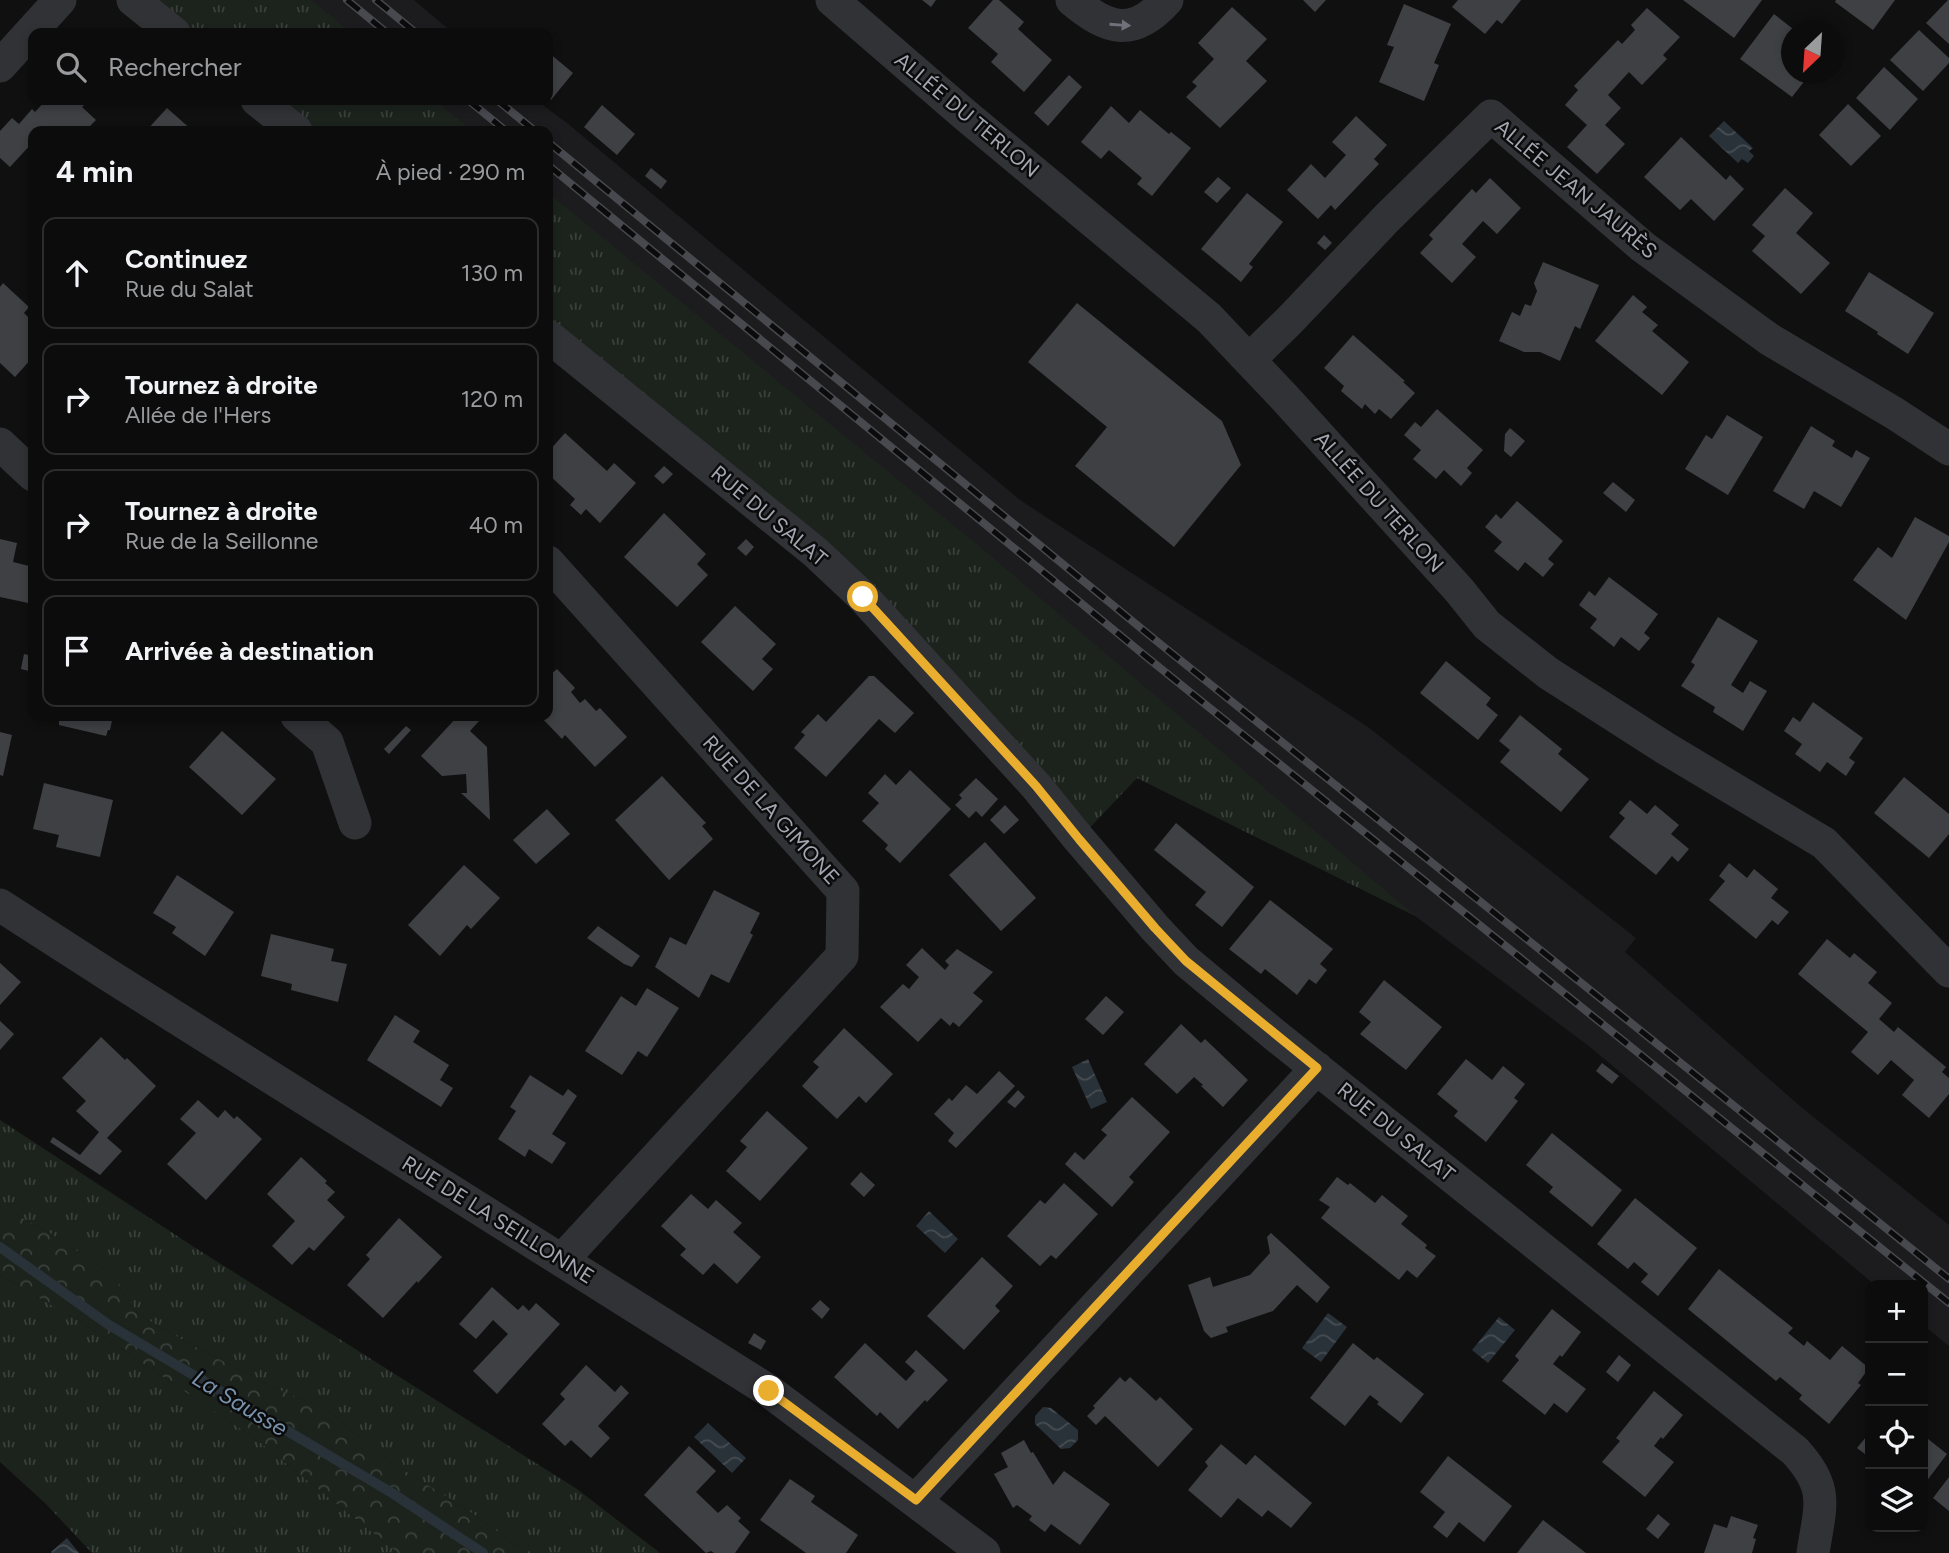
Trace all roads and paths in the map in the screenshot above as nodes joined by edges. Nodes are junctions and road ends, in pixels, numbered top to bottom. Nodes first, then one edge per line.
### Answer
1 (60, 0) edge
2 (133, 0) edge
3 (832, 0) edge
4 (1072, 0) edge
5 (1167, 0) edge
6 (35, 28) edge
7 (168, 28) edge
8 (28, 35) edge
9 (0, 66) edge
10 (263, 105) edge
11 (290, 126) edge
12 (553, 340) edge
13 (1249, 360) junction
14 (0, 444) edge
15 (1949, 449) edge
16 (28, 470) edge
17 (553, 568) edge
18 (303, 721) edge
19 (355, 823) dead end
20 (0, 905) edge
21 (1949, 971) edge
22 (1317, 1068) junction
23 (562, 1259) junction
24 (916, 1500) junction
25 (984, 1553) edge
26 (1812, 1553) edge

1 - 6 street
2 - 7 street
3 - 13 street, ALLÉE DU TERLON
4 -> 5 street
8 - 9 street
10 - 11 street
12 - 22 street, RUE DU SALAT
13 - 15 street, ALLÉE JEAN JAURÈS
13 - 21 street, ALLÉE DU TERLON
14 - 16 street
17 - 23 street, RUE DE LA GIMONE
18 - 19 street
20 - 23 street, RUE DE LA SEILLONNE
22 - 24 street
22 - 26 street, RUE DU SALAT
23 - 24 street, RUE DE LA SEILLONNE
24 - 25 street, RUE DE LA SEILLONNE

